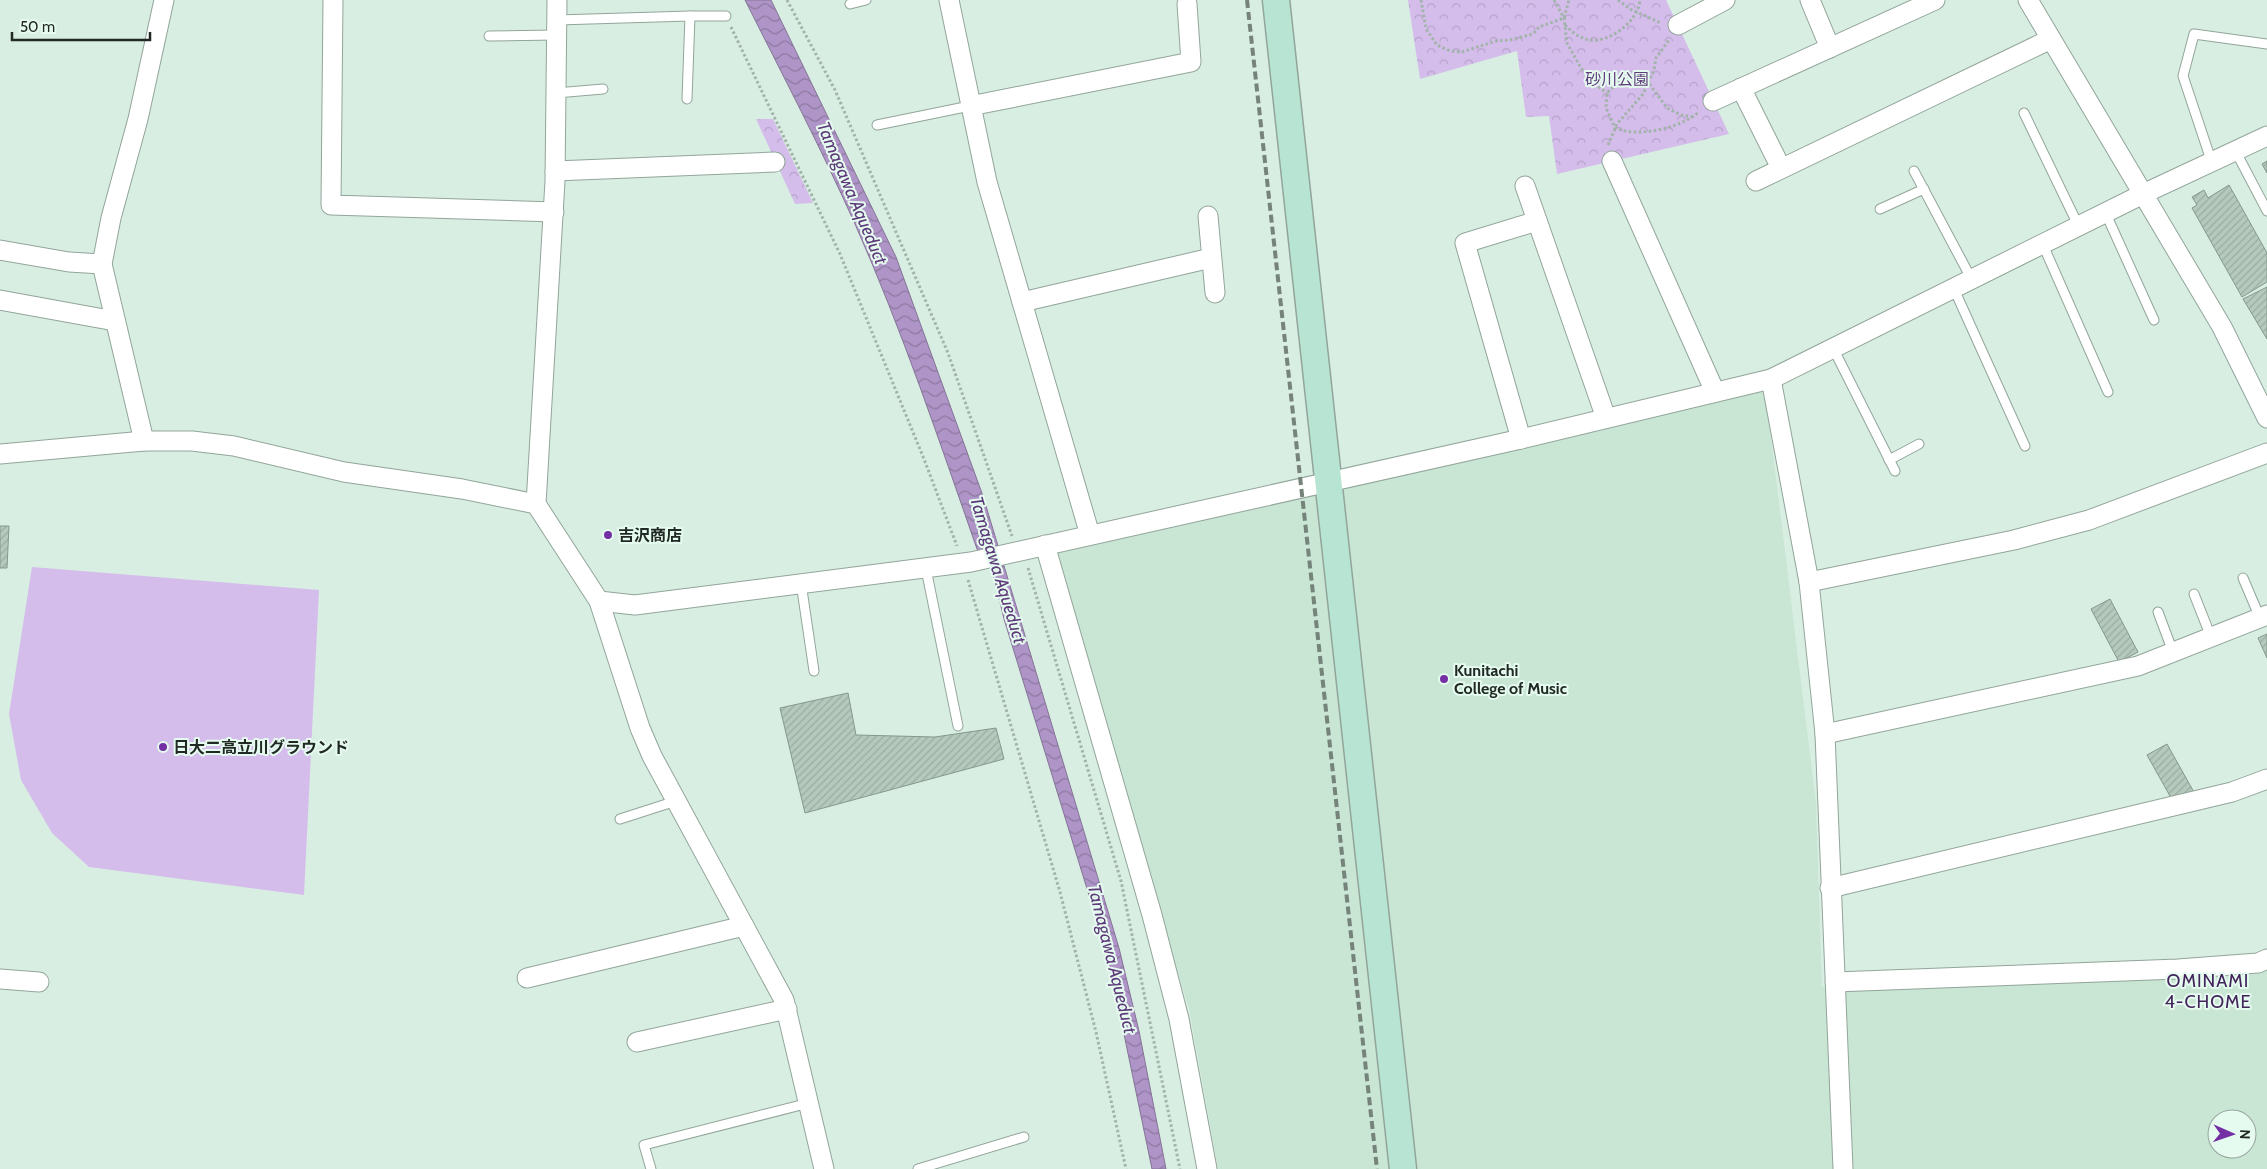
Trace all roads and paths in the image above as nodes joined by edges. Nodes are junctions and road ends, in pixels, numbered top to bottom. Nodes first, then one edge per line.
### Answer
1 (164, 0) edge
2 (333, 0) edge
3 (557, 0) edge
4 (787, 0) edge
5 (866, 0) edge
6 (949, 0) edge
7 (1276, 0) edge
8 (1421, 0) edge
9 (1554, 0) edge
10 (1569, 0) edge
11 (1618, 0) edge
12 (1640, 0) edge
13 (1725, 0) edge
14 (1810, 0) edge
15 (1935, 0) edge
16 (2028, 0) edge
17 (850, 4) dead end
18 (1187, 4) dead end
19 (1637, 13) junction
20 (690, 16) junction
21 (726, 16) dead end
22 (1564, 18) junction
23 (1565, 25) junction
24 (1678, 25) junction
25 (557, 27) junction
26 (489, 36) dead end
27 (2051, 39) junction
28 (2267, 44) edge
29 (1830, 48) junction
30 (1648, 82) junction
31 (1741, 88) junction
32 (603, 89) dead end
33 (556, 93) junction
34 (1607, 93) junction
35 (687, 100) dead end
36 (1713, 101) joint
37 (970, 106) junction
38 (2024, 113) dead end
39 (1693, 117) junction
40 (876, 125) dead end
41 (1615, 128) junction
42 (2267, 136) edge
43 (2236, 152) junction
44 (1612, 161) joint
45 (775, 162) dead end
46 (2212, 163) junction
47 (1781, 168) junction
48 (555, 171) junction
49 (1914, 171) dead end
50 (1756, 181) dead end
51 (1525, 186) dead end
52 (1924, 189) junction
53 (2143, 194) junction
54 (1880, 209) dead end
55 (2267, 211) edge
56 (554, 212) junction
57 (2106, 214) junction
58 (1208, 216) dead end
59 (1537, 222) junction
60 (2079, 228) junction
61 (2043, 245) junction
62 (0, 250) edge
63 (1211, 258) junction
64 (102, 264) junction
65 (1972, 280) junction
66 (1954, 289) junction
67 (1215, 293) dead end
68 (0, 300) edge
69 (1022, 302) junction
70 (2154, 320) dead end
71 (115, 321) junction
72 (1833, 348) junction
73 (1771, 379) junction
74 (1715, 392) junction
75 (2108, 392) dead end
76 (1606, 418) junction
77 (2267, 418) edge
78 (1521, 438) junction
79 (144, 441) junction
80 (1919, 444) dead end
81 (2025, 446) dead end
82 (0, 454) edge
83 (2267, 454) edge
84 (1889, 460) junction
85 (1895, 471) dead end
86 (1328, 481) junction
87 (536, 504) junction
88 (1090, 535) junction
89 (1045, 545) junction
90 (1012, 552) junction
91 (926, 569) junction
92 (2243, 578) dead end
93 (1809, 582) junction
94 (802, 583) junction
95 (2194, 594) dead end
96 (599, 601) junction
97 (2158, 612) dead end
98 (2263, 616) edge
99 (2211, 637) junction
100 (2174, 652) junction
101 (814, 671) dead end
102 (958, 726) dead end
103 (1825, 734) junction
104 (2267, 779) edge
105 (676, 801) junction
106 (620, 819) dead end
107 (1830, 888) junction
108 (744, 926) junction
109 (2267, 960) edge
110 (528, 978) dead end
111 (0, 979) edge
112 (39, 982) dead end
113 (1835, 982) junction
114 (787, 1010) junction
115 (637, 1042) dead end
116 (809, 1103) junction
117 (1024, 1137) dead end
118 (651, 1169) edge
119 (824, 1169) edge
120 (918, 1169) edge
121 (1180, 1169) edge
122 (1207, 1169) edge
123 (1403, 1169) edge
124 (1842, 1169) edge

1 - 64 street
2 - 56 street
3 - 25 street
4 - 90 path
5 - 17 lane
6 - 37 street
7 - 86 street
8 - 22 path
9 - 22 path
10 - 22 path
11 - 19 path
12 - 19 path
13 - 24 street
14 - 29 street
15 - 29 street
16 - 27 street
18 - 37 street
19 - 23 path
19 - 24 path
20 - 21 lane
20 - 25 lane
20 - 35 lane
22 - 23 path
23 - 34 path
24 - 30 path
25 - 26 lane
25 - 33 street
27 - 47 street
27 - 53 street
28 - 46 lane
29 - 31 street
30 - 34 path
30 - 39 path
30 - 41 path
31 - 36 street
31 - 47 street
32 - 33 lane
33 - 48 street
34 - 41 path
36 - 39 path
37 - 40 lane
37 - 69 street
38 - 60 lane
39 - 41 path
41 - 44 path
42 - 43 street
43 - 46 street
43 - 55 lane
44 - 74 street
45 - 48 street
46 - 53 street
47 - 50 street
48 - 56 street
49 - 52 lane
51 - 59 street
52 - 54 lane
52 - 65 lane
53 - 57 street
53 - 77 street
56 - 87 street
57 - 60 street
57 - 70 lane
58 - 63 street
59 - 76 street
59 - 78 street
60 - 61 street
61 - 65 street
61 - 75 lane
62 - 64 street
63 - 67 street
63 - 69 street
64 - 71 street
65 - 66 street
66 - 72 street
66 - 81 lane
68 - 71 street
69 - 88 street
71 - 79 street
72 - 73 street
72 - 84 lane
73 - 74 street
73 - 93 street
74 - 76 street
76 - 78 street
78 - 86 street
79 - 82 street
79 - 87 street
80 - 84 lane
83 - 93 street
84 - 85 lane
86 - 88 street
86 - 123 street
87 - 96 street
88 - 89 street
89 - 90 street
89 - 122 street
90 - 91 street
90 - 121 path
91 - 94 street
91 - 102 lane
92 - 98 lane
93 - 103 street
94 - 96 street
94 - 101 lane
95 - 99 lane
96 - 105 street
97 - 100 lane
98 - 99 street
99 - 100 street
100 - 103 street
103 - 107 street
104 - 107 street
105 - 106 lane
105 - 108 street
107 - 113 street
108 - 110 street
108 - 114 street
109 - 113 street
111 - 112 street
113 - 124 street
114 - 115 street
114 - 116 street
116 - 118 lane
116 - 119 street
117 - 120 lane

